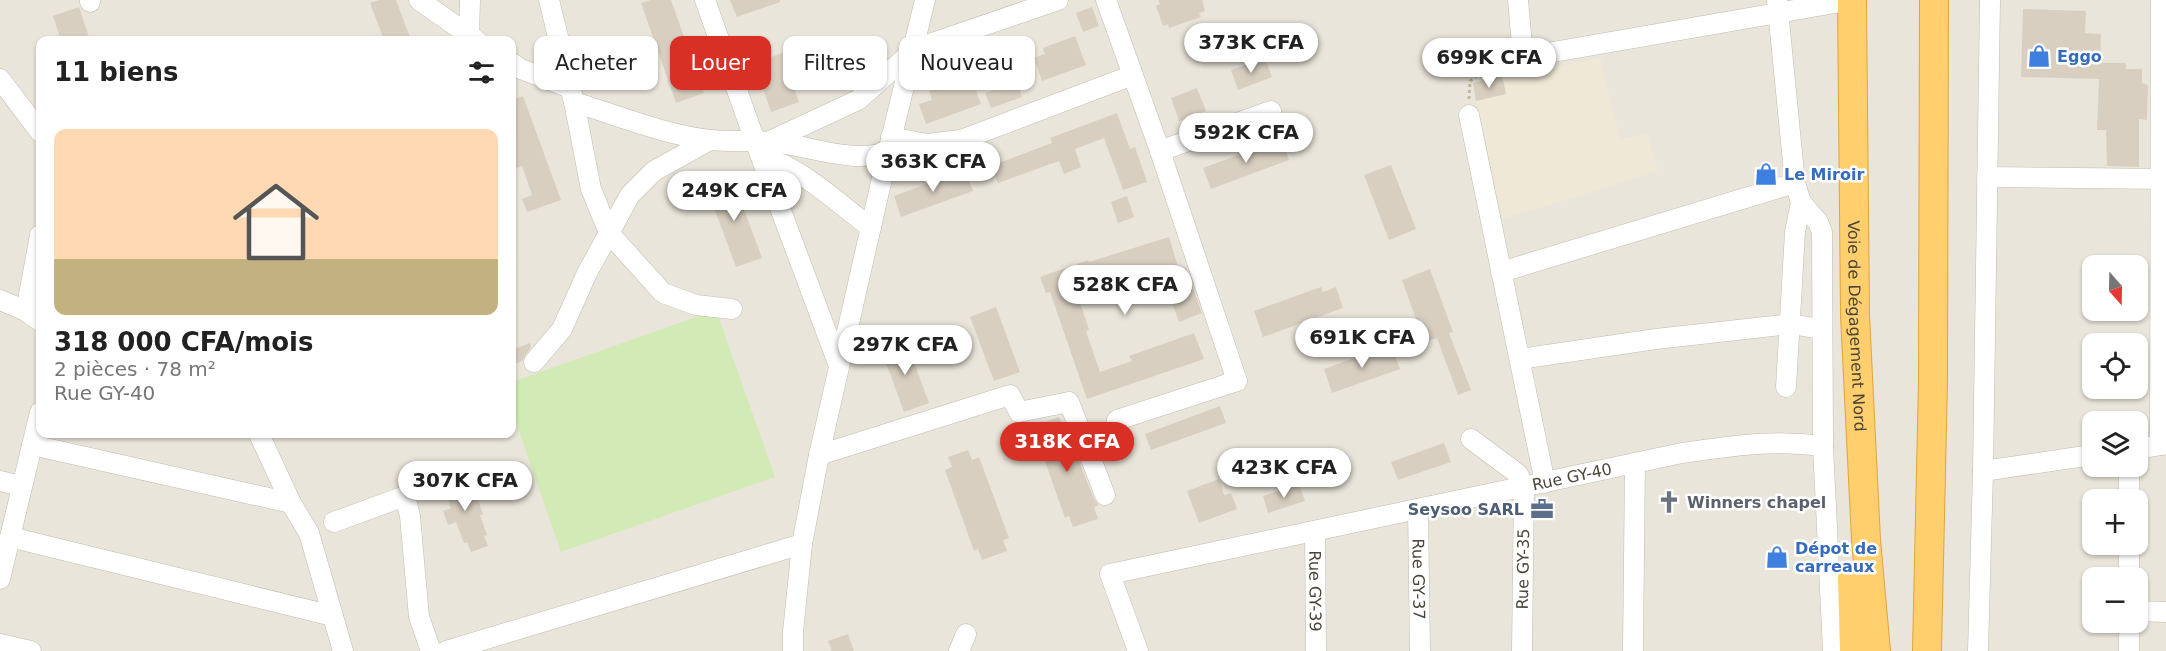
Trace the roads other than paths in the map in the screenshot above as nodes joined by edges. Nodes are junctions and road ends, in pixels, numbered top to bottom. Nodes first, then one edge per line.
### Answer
1 (419, 0) edge
2 (470, 0) edge
3 (549, 0) edge
4 (705, 0) edge
5 (925, 0) edge
6 (1058, 0) edge
7 (1106, 0) edge
8 (1518, 0) edge
9 (1852, 0) edge
10 (1934, 0) edge
11 (1990, 0) edge
12 (2161, 0) edge
13 (1778, 6) edge
14 (469, 36) edge
15 (472, 36) edge
16 (918, 36) edge
17 (953, 36) edge
18 (1524, 57) junction
19 (1496, 62) road end
20 (899, 63) edge
21 (516, 66) edge
22 (1133, 75) junction
23 (0, 79) edge
24 (904, 90) edge
25 (572, 95) junction
26 (1271, 111) dead end
27 (1469, 116) road end
28 (36, 127) edge
29 (710, 140) junction
30 (890, 145) junction
31 (765, 150) junction
32 (1160, 151) junction
33 (1987, 177) junction
34 (2163, 179) edge
35 (1795, 183) junction
36 (1801, 202) junction
37 (871, 228) junction
38 (609, 233) junction
39 (1502, 272) junction
40 (36, 281) edge
41 (0, 300) edge
42 (732, 309) dead end
43 (1856, 315) junction
44 (33, 316) edge
45 (1791, 324) junction
46 (1821, 329) junction
47 (2163, 345) edge
48 (1520, 359) junction
49 (534, 362) dead end
50 (839, 366) junction
51 (1933, 381) junction
52 (1786, 387) dead end
53 (1117, 420) dead end
54 (36, 431) edge
55 (261, 438) edge
56 (1471, 439) dead end
57 (33, 445) junction
58 (2163, 445) edge
59 (1823, 446) junction
60 (2148, 447) edge
61 (819, 455) junction
62 (2082, 456) edge
63 (1635, 463) junction
64 (1983, 471) junction
65 (0, 481) edge
66 (1545, 483) junction
67 (21, 486) junction
68 (1524, 487) junction
69 (1105, 495) dead end
70 (291, 503) junction
71 (1418, 509) junction
72 (334, 522) dead end
73 (1316, 531) junction
74 (10, 537) junction
75 (802, 544) junction
76 (0, 575) edge
77 (2148, 611) edge
78 (2166, 612) edge
79 (333, 616) junction
80 (2129, 633) edge
81 (0, 644) edge
82 (31, 651) edge
83 (343, 651) edge
84 (431, 651) edge
85 (446, 651) edge
86 (793, 651) edge
87 (1138, 651) edge
88 (1316, 651) edge
89 (1420, 651) edge
90 (1522, 651) edge
91 (1634, 651) edge
92 (1833, 651) edge
93 (1854, 651) edge
94 (1876, 651) edge
95 (1927, 651) edge
96 (1946, 651) edge
97 (1978, 651) edge
98 (2129, 651) edge

1 - 14 street
2 - 15 street
3 - 25 street
4 - 31 street
5 - 16 street
6 - 17 street
7 - 22 street
8 - 18 street
9 - 13 street
9 - 43 highway, Voie de Dégagement Nord
10 - 51 highway
11 - 33 street
12 - 34 street
13 - 18 street
13 - 35 street
18 - 19 street
20 - 31 street
21 - 25 street
22 - 30 street
22 - 32 street
23 - 28 street
24 - 30 street
25 - 29 street
25 - 38 street
26 - 32 street
27 - 39 street
29 - 31 street
29 - 38 street
30 - 31 street
30 - 37 street
31 - 37 street
31 - 50 street
32 - 53 street
33 - 34 street
33 - 64 street
34 - 47 street
35 - 36 street
35 - 39 street
36 - 45 street
36 - 46 street
37 - 50 street
38 - 42 street
38 - 49 street
39 - 48 street
40 - 44 street
41 - 44 street
43 - 93 highway
43 - 94 highway, Voie de Dégagement Nord
45 - 46 street
45 - 48 street
45 - 52 street
46 - 59 street
47 - 58 street
48 - 66 street
50 - 61 street
51 - 95 highway
51 - 96 highway
54 - 57 street
55 - 70 street
56 - 68 street
57 - 67 street
57 - 70 street
58 - 60 street
59 - 63 street, Rue GY-40
59 - 92 street
61 - 69 street
61 - 75 street
62 - 64 street
63 - 66 street, Rue GY-40
63 - 91 street
64 - 97 street
65 - 67 street
66 - 68 street, Rue GY-40
67 - 74 street
68 - 71 street, Rue GY-40
68 - 90 street, Rue GY-35
70 - 79 street
71 - 73 street, Rue GY-40
71 - 89 street, Rue GY-37
72 - 84 street
73 - 87 street, Rue GY-40
73 - 88 street, Rue GY-39
74 - 76 street
74 - 79 street
75 - 85 street
75 - 86 street
77 - 78 street
79 - 83 street
80 - 98 street
81 - 82 street

